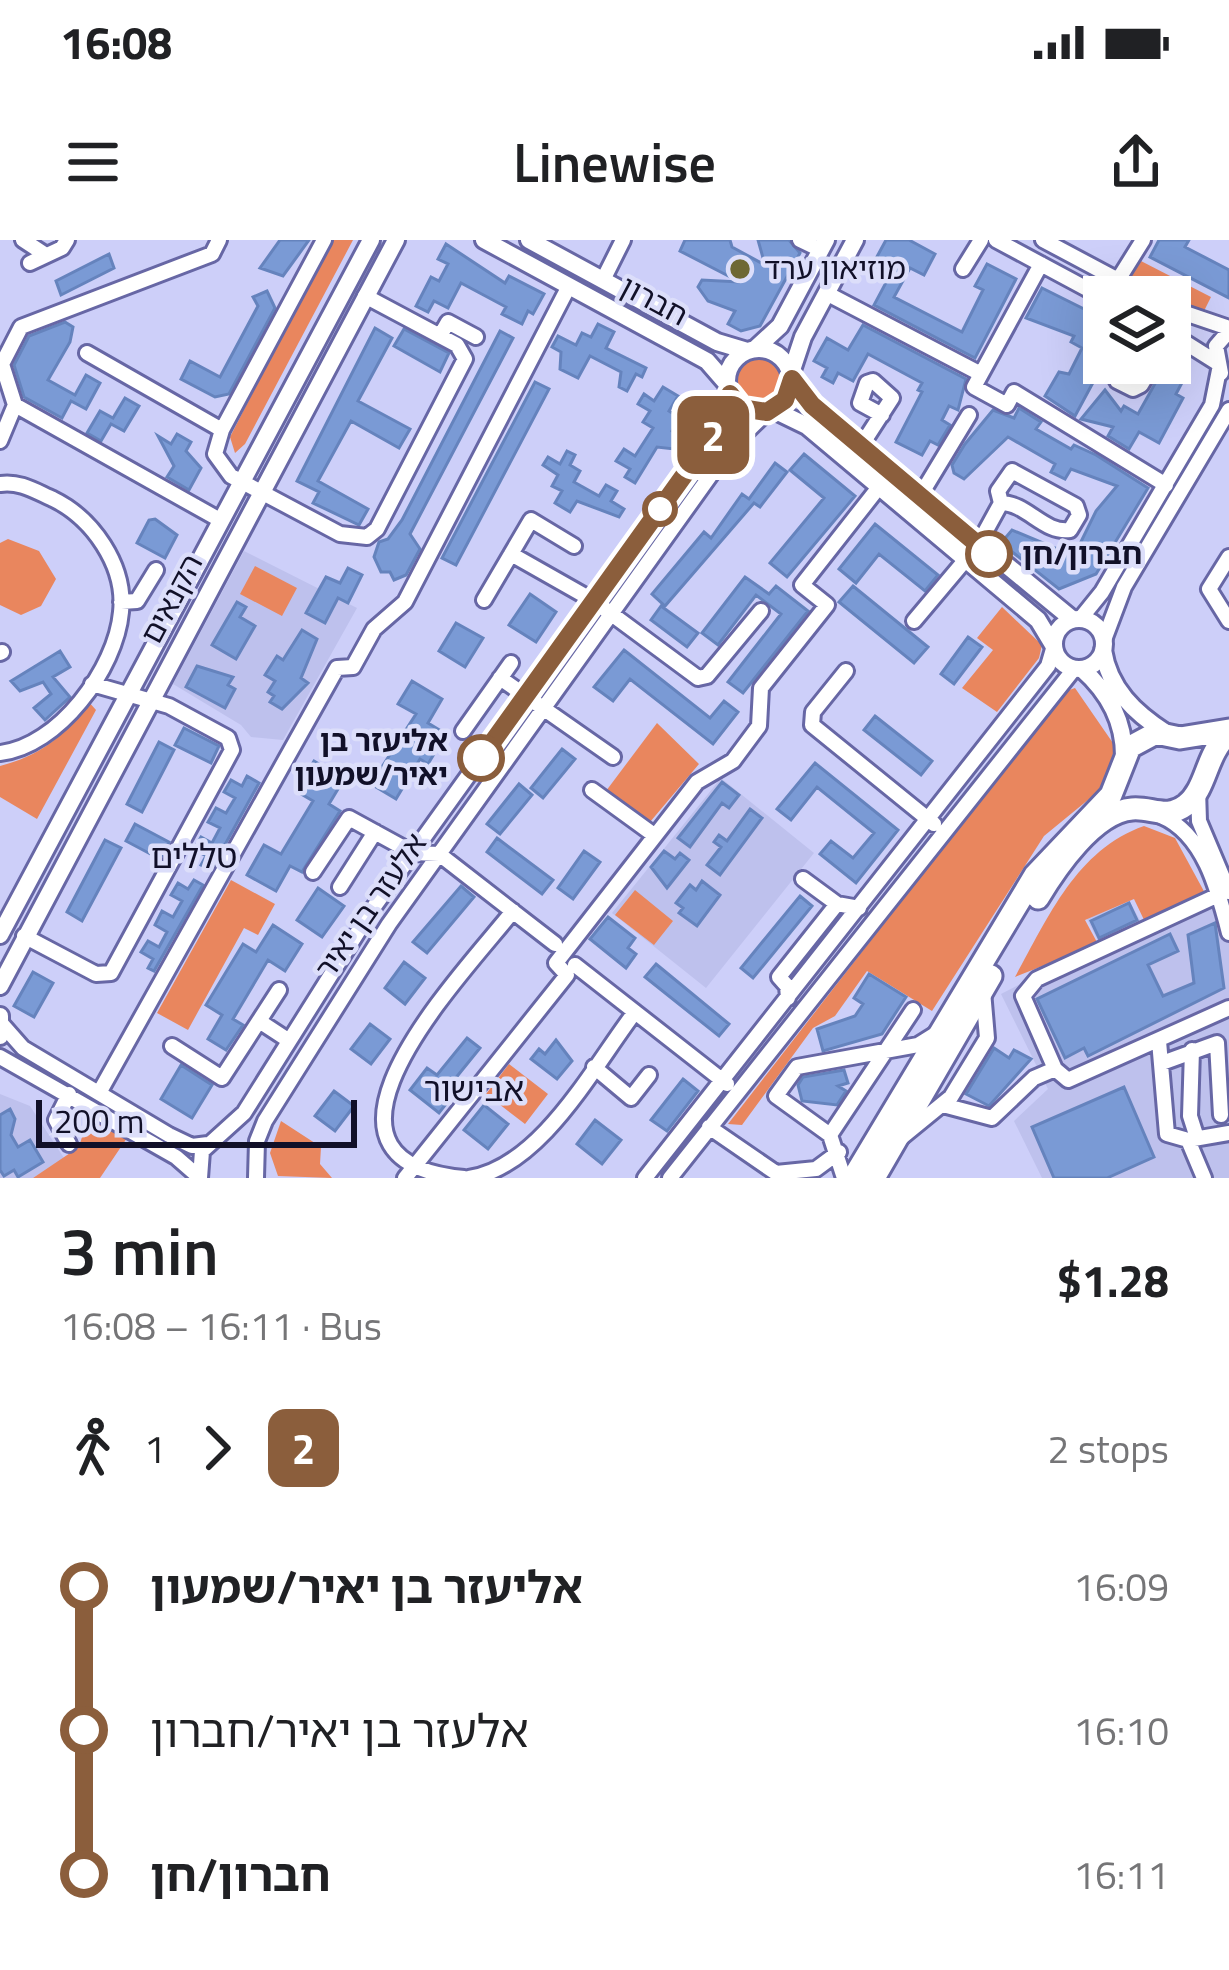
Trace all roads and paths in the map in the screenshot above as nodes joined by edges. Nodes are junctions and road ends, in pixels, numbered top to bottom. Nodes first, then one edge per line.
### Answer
1 (23, 240) edge
2 (67, 240) edge
3 (219, 240) edge
4 (324, 240) edge
5 (370, 240) edge
6 (396, 240) edge
7 (484, 240) edge
8 (529, 240) edge
9 (623, 240) edge
10 (800, 240) edge
11 (855, 240) edge
12 (981, 240) edge
13 (996, 240) edge
14 (1143, 240) edge
15 (1049, 241) edge
16 (824, 245) edge
17 (46, 255) junction
18 (30, 263) dead end
19 (1040, 264) junction
20 (963, 269) dead end
21 (1111, 276) edge
22 (1120, 276) edge
23 (603, 280) junction
24 (569, 286) junction
25 (1083, 287) edge
26 (826, 293) junction
27 (365, 296) junction
28 (1191, 315) edge
29 (1229, 329) edge
30 (440, 336) junction
31 (476, 337) dead end
32 (751, 350) junction
33 (1191, 351) edge
34 (87, 353) dead end
35 (1221, 371) edge
36 (791, 376) junction
37 (977, 381) junction
38 (728, 389) junction
39 (15, 405) junction
40 (1229, 410) edge
41 (771, 411) junction
42 (969, 415) dead end
43 (882, 416) dead end
44 (222, 430) junction
45 (0, 441) edge
46 (861, 446) junction
47 (241, 482) junction
48 (0, 484) edge
49 (1166, 485) junction
50 (879, 487) junction
51 (260, 493) junction
52 (920, 496) junction
53 (1001, 502) junction
54 (220, 520) junction
55 (978, 544) junction
56 (574, 546) dead end
57 (511, 554) junction
58 (1229, 557) edge
59 (966, 560) junction
60 (156, 570) dead end
61 (484, 600) dead end
62 (594, 601) junction
63 (122, 602) junction
64 (761, 611) dead end
65 (611, 614) junction
66 (1077, 619) junction
67 (914, 620) dead end
68 (1229, 621) edge
69 (1104, 645) junction
70 (1053, 647) junction
71 (511, 663) dead end
72 (1078, 669) junction
73 (846, 671) dead end
74 (500, 678) junction
75 (92, 685) junction
76 (526, 695) junction
77 (126, 696) junction
78 (148, 700) junction
79 (544, 708) junction
80 (463, 731) dead end
81 (1229, 732) edge
82 (1173, 735) junction
83 (0, 753) edge
84 (613, 757) dead end
85 (1122, 767) junction
86 (1199, 782) junction
87 (592, 790) dead end
88 (1149, 812) junction
89 (928, 820) junction
90 (943, 831) junction
91 (375, 832) junction
92 (654, 835) junction
93 (413, 853) junction
94 (439, 854) junction
95 (313, 872) dead end
96 (803, 879) dead end
97 (340, 887) dead end
98 (1226, 892) edge
99 (837, 904) junction
100 (859, 908) junction
101 (513, 911) junction
102 (1229, 933) edge
103 (0, 935) edge
104 (24, 936) junction
105 (555, 944) dead end
106 (575, 964) dead end
107 (0, 986) edge
108 (279, 990) dead end
109 (982, 991) junction
110 (788, 998) junction
111 (1229, 1009) edge
112 (913, 1010) dead end
113 (635, 1012) junction
114 (1, 1019) edge
115 (259, 1022) junction
116 (946, 1023) junction
117 (0, 1036) edge
118 (288, 1040) junction
119 (1159, 1041) junction
120 (172, 1046) dead end
121 (889, 1047) junction
122 (1192, 1051) junction
123 (0, 1057) edge
124 (1162, 1063) junction
125 (593, 1067) junction
126 (1055, 1070) junction
127 (649, 1075) dead end
128 (723, 1081) junction
129 (99, 1093) junction
130 (737, 1093) junction
131 (69, 1094) junction
132 (943, 1105) junction
133 (1221, 1115) dead end
134 (709, 1127) junction
135 (1229, 1133) edge
136 (830, 1135) junction
137 (1192, 1139) junction
138 (214, 1141) junction
139 (69, 1144) dead end
140 (893, 1144) junction
141 (838, 1152) junction
142 (256, 1156) junction
143 (409, 1172) edge
144 (776, 1176) edge
145 (200, 1177) edge
146 (257, 1177) edge
147 (466, 1178) edge
148 (645, 1178) edge
149 (670, 1178) edge
150 (849, 1178) edge
151 (874, 1178) edge
152 (1204, 1178) edge

1 - 17 street
2 - 17 street
3 - 39 street
4 - 44 street
5 - 47 main road, הקנאים
6 - 27 main road, הקנאים
7 - 24 main road, חברון
8 - 23 main road, חברון
9 - 23 street
10 - 16 street
11 - 26 main road
12 - 20 street
13 - 19 street
14 - 22 street
15 - 21 street
16 - 32 main road
17 - 18 street
19 - 25 street
19 - 37 street
23 - 32 main road, חברון
24 - 38 main road, חברון
24 - 129 street
26 - 36 main road
26 - 37 street
27 - 30 street
27 - 51 main road, הקנאים
28 - 29 street
29 - 35 street
30 - 31 street
30 - 51 street
32 - 36 main road
32 - 38 main road
33 - 35 street
34 - 44 street
35 - 49 street
36 - 41 main road
36 - 46 main road
37 - 49 street
38 - 41 main road
38 - 62 street, אלעזר בן יאיר
39 - 45 street
39 - 54 street
40 - 69 street
41 - 50 main road
41 - 65 street, אלעזר בן יאיר
42 - 52 street
43 - 46 street
44 - 47 street
46 - 52 main road
47 - 51 street
47 - 54 main road, הקנאים
48 - 63 street
49 - 66 street
50 - 59 main road
50 - 92 street
51 - 78 main road, הקנאים
52 - 55 main road
53 - 53 street
53 - 55 street
54 - 77 main road, הקנאים
55 - 59 street
55 - 66 main road
56 - 57 street
57 - 61 street
57 - 62 street
58 - 68 street
59 - 67 street
59 - 70 main road
60 - 63 street
62 - 65 street
62 - 76 street, אלעזר בן יאיר
63 - 75 street
64 - 65 street
65 - 79 street, אלעזר בן יאיר
66 - 69 main road
66 - 70 main road
69 - 72 main road
69 - 82 main road
70 - 72 main road
70 - 89 street
71 - 74 street
72 - 85 main road
72 - 90 street
73 - 89 street
74 - 76 street
74 - 80 street
75 - 77 street
75 - 83 street
76 - 79 street
76 - 93 street, אלעזר בן יאיר
77 - 78 street
77 - 103 main road, הקנאים
78 - 104 main road, הקנאים
78 - 104 street
79 - 84 street
79 - 94 street, אלעזר בן יאיר
81 - 82 highway
81 - 86 highway
82 - 85 highway
82 - 86 highway
85 - 88 highway
85 - 116 highway
86 - 88 highway
86 - 98 street
87 - 92 street
88 - 98 street
88 - 109 highway
89 - 90 street
89 - 100 street
90 - 130 street
91 - 93 street
91 - 95 street
91 - 97 street
92 - 143 street
93 - 94 street
93 - 118 street, אלעזר בן יאיר
94 - 101 street
94 - 142 street, אלעזר בן יאיר
96 - 99 street
98 - 102 street
98 - 126 street
99 - 100 street
99 - 110 street
100 - 110 street
101 - 105 street
101 - 143 street
104 - 107 main road, הקנאים
106 - 113 street
108 - 115 street
109 - 132 street
109 - 140 highway
110 - 128 street
111 - 119 street
112 - 121 street
113 - 125 street
113 - 128 street
114 - 117 main road
114 - 129 street
115 - 118 street
115 - 120 street
116 - 121 street
116 - 150 highway
118 - 138 street, אלעזר בן יאיר
119 - 124 street
119 - 126 street
121 - 136 street
121 - 136 street
122 - 124 street
122 - 133 street
122 - 137 street
123 - 131 street
124 - 137 street
125 - 127 street
125 - 147 street
126 - 132 street
128 - 130 street
128 - 148 street
129 - 138 street
130 - 134 street
131 - 139 street
131 - 145 street
132 - 140 street
134 - 144 street
134 - 149 street
135 - 137 street
136 - 141 street
137 - 152 street
138 - 142 street
138 - 145 street
140 - 151 highway
141 - 144 street
141 - 150 street
142 - 146 street
143 - 147 street

